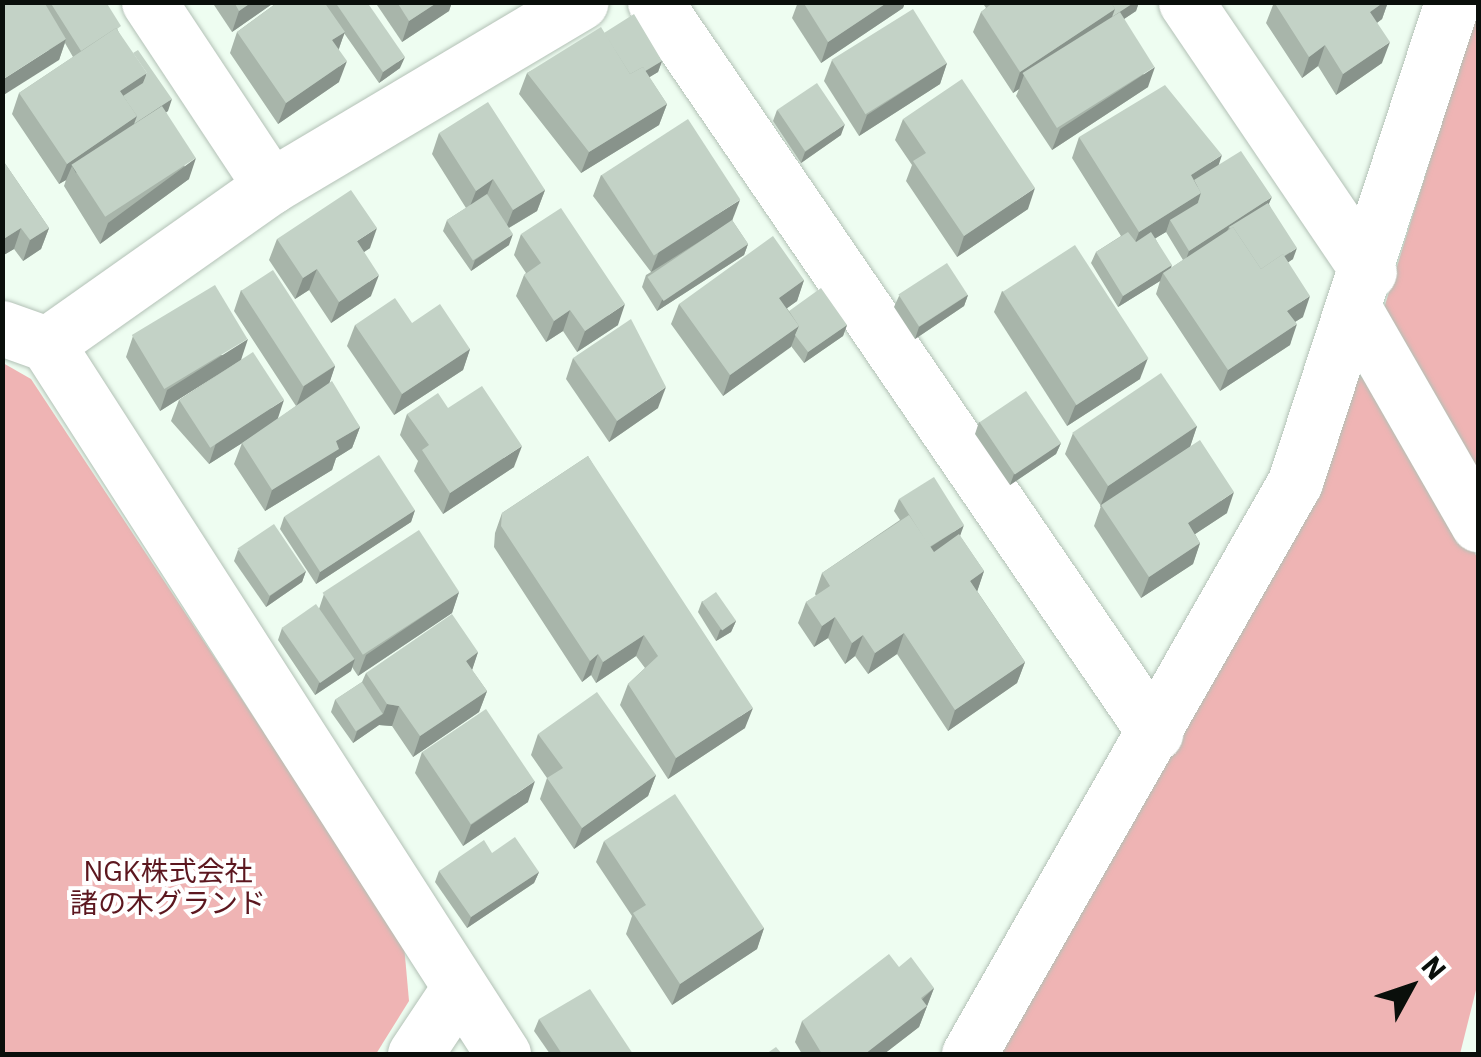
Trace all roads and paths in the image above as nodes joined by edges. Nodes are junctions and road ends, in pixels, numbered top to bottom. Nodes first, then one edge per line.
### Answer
1 (148, 2) edge
2 (581, 2) edge
3 (655, 2) edge
4 (1186, 2) edge
5 (1452, 2) edge
6 (271, 186) junction
7 (1362, 292) junction
8 (24, 336) edge
9 (1478, 524) edge
10 (1155, 732) junction
11 (456, 990) junction
12 (416, 1054) edge
13 (503, 1054) edge
14 (969, 1054) edge

1 - 6 street
2 - 6 street
3 - 10 street
4 - 7 street
5 - 7 street
6 - 8 street
7 - 9 street
7 - 10 street
8 - 11 street
10 - 14 street
11 - 12 street
11 - 13 street

